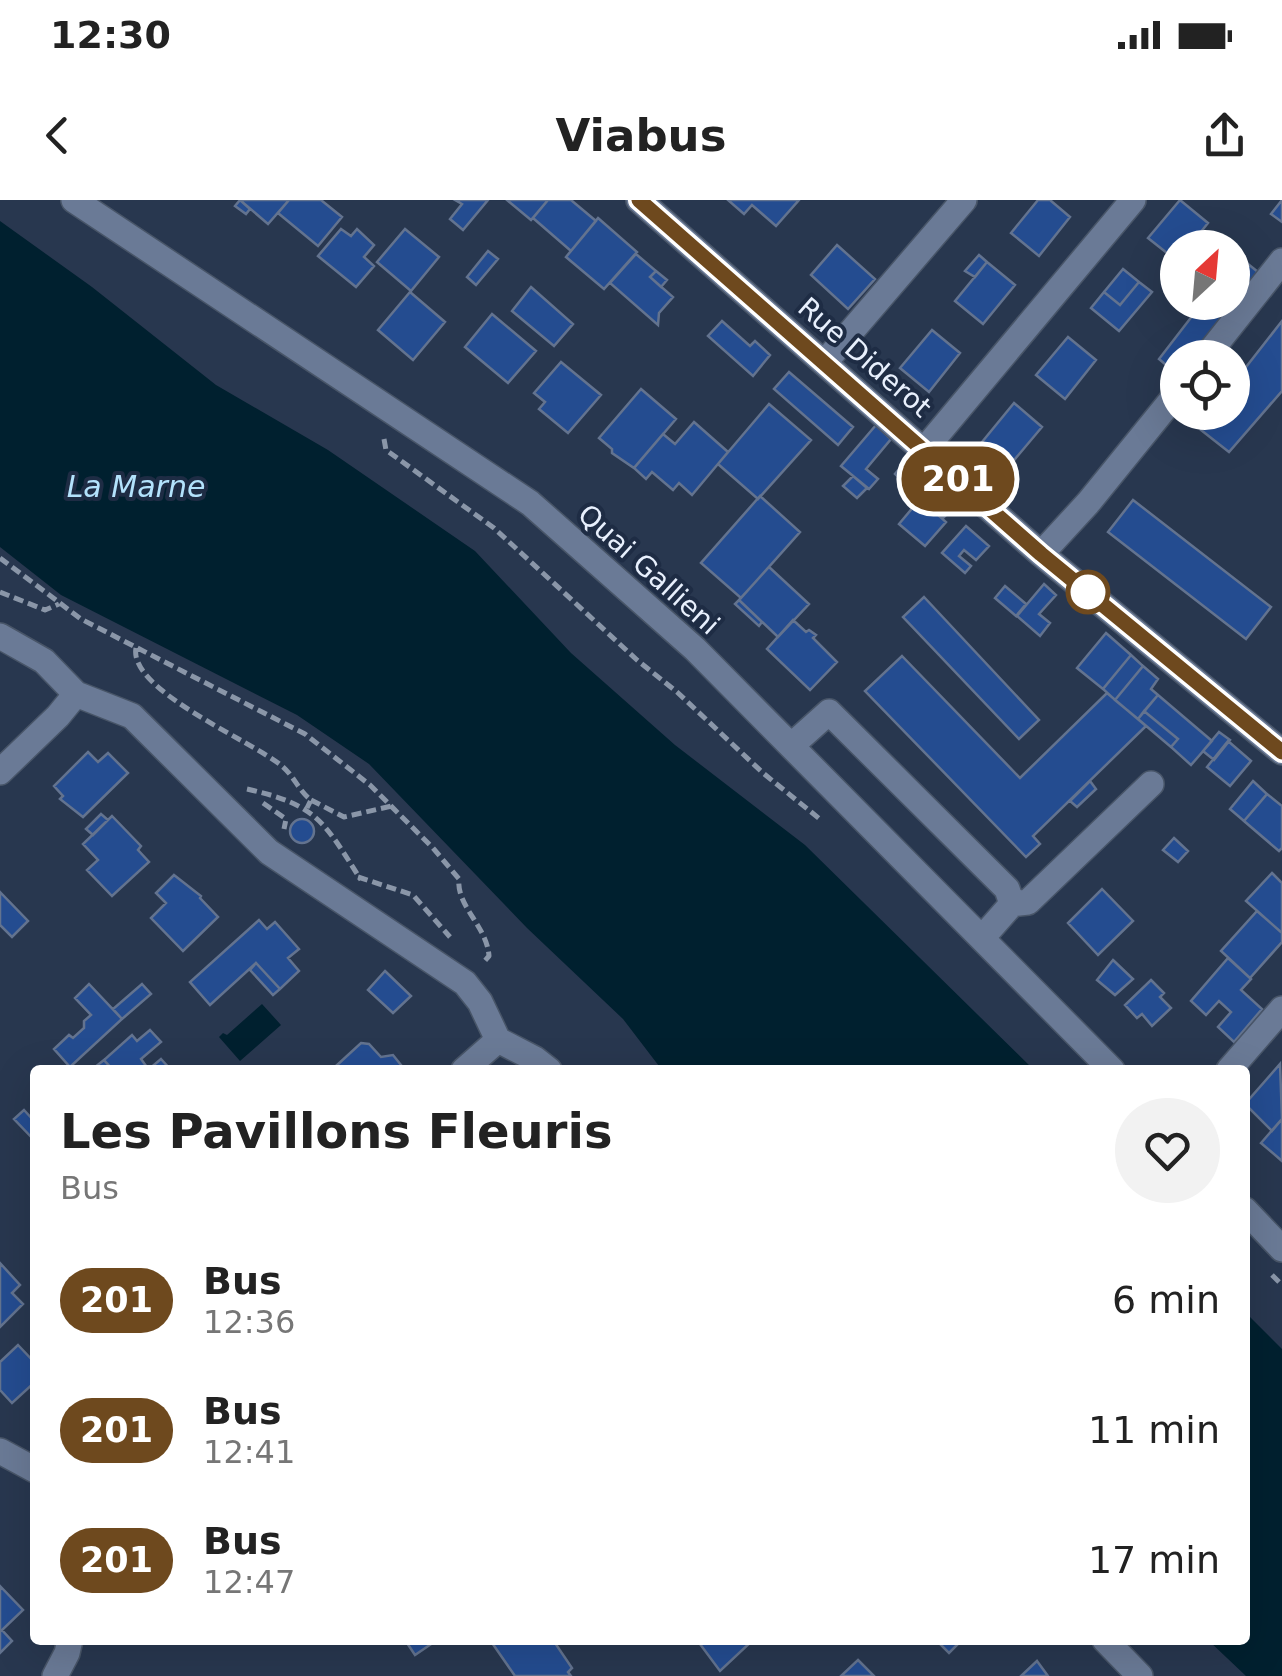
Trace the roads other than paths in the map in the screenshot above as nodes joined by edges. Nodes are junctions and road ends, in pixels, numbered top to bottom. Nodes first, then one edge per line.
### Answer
1 (74, 200) edge
2 (964, 200) edge
3 (1133, 200) edge
4 (646, 202) edge
5 (1282, 261) edge
6 (1219, 340) edge
7 (825, 362) junction
8 (1160, 414) edge
9 (925, 449) junction
10 (1041, 554) junction
11 (0, 636) edge
12 (76, 694) junction
13 (791, 746) junction
14 (1282, 752) edge
15 (0, 772) edge
16 (1150, 784) dead end
17 (1012, 904) junction
18 (982, 938) junction
19 (1282, 1009) edge
20 (498, 1040) junction
21 (470, 1065) edge
22 (543, 1065) edge
23 (1107, 1065) edge
24 (1233, 1065) edge
25 (1250, 1215) edge
26 (1282, 1250) edge
27 (0, 1451) edge
28 (30, 1467) edge
29 (68, 1645) edge
30 (1110, 1645) edge
31 (55, 1676) edge
32 (1140, 1676) edge

1 - 13 street, Quai Gallieni
2 - 7 street
3 - 9 street
4 - 7 street, Rue Diderot
5 - 6 street
7 - 9 street, Rue Diderot
8 - 10 street
9 - 10 street, Rue Diderot
10 - 14 street, Rue Diderot
11 - 12 street
12 - 15 street
12 - 20 street
13 - 17 street
13 - 18 street, Quai Gallieni
16 - 17 street
17 - 18 street
18 - 23 street, Quai Gallieni
19 - 24 street
20 - 21 street
20 - 22 street
25 - 26 street
27 - 28 street
29 - 31 street
30 - 32 street

